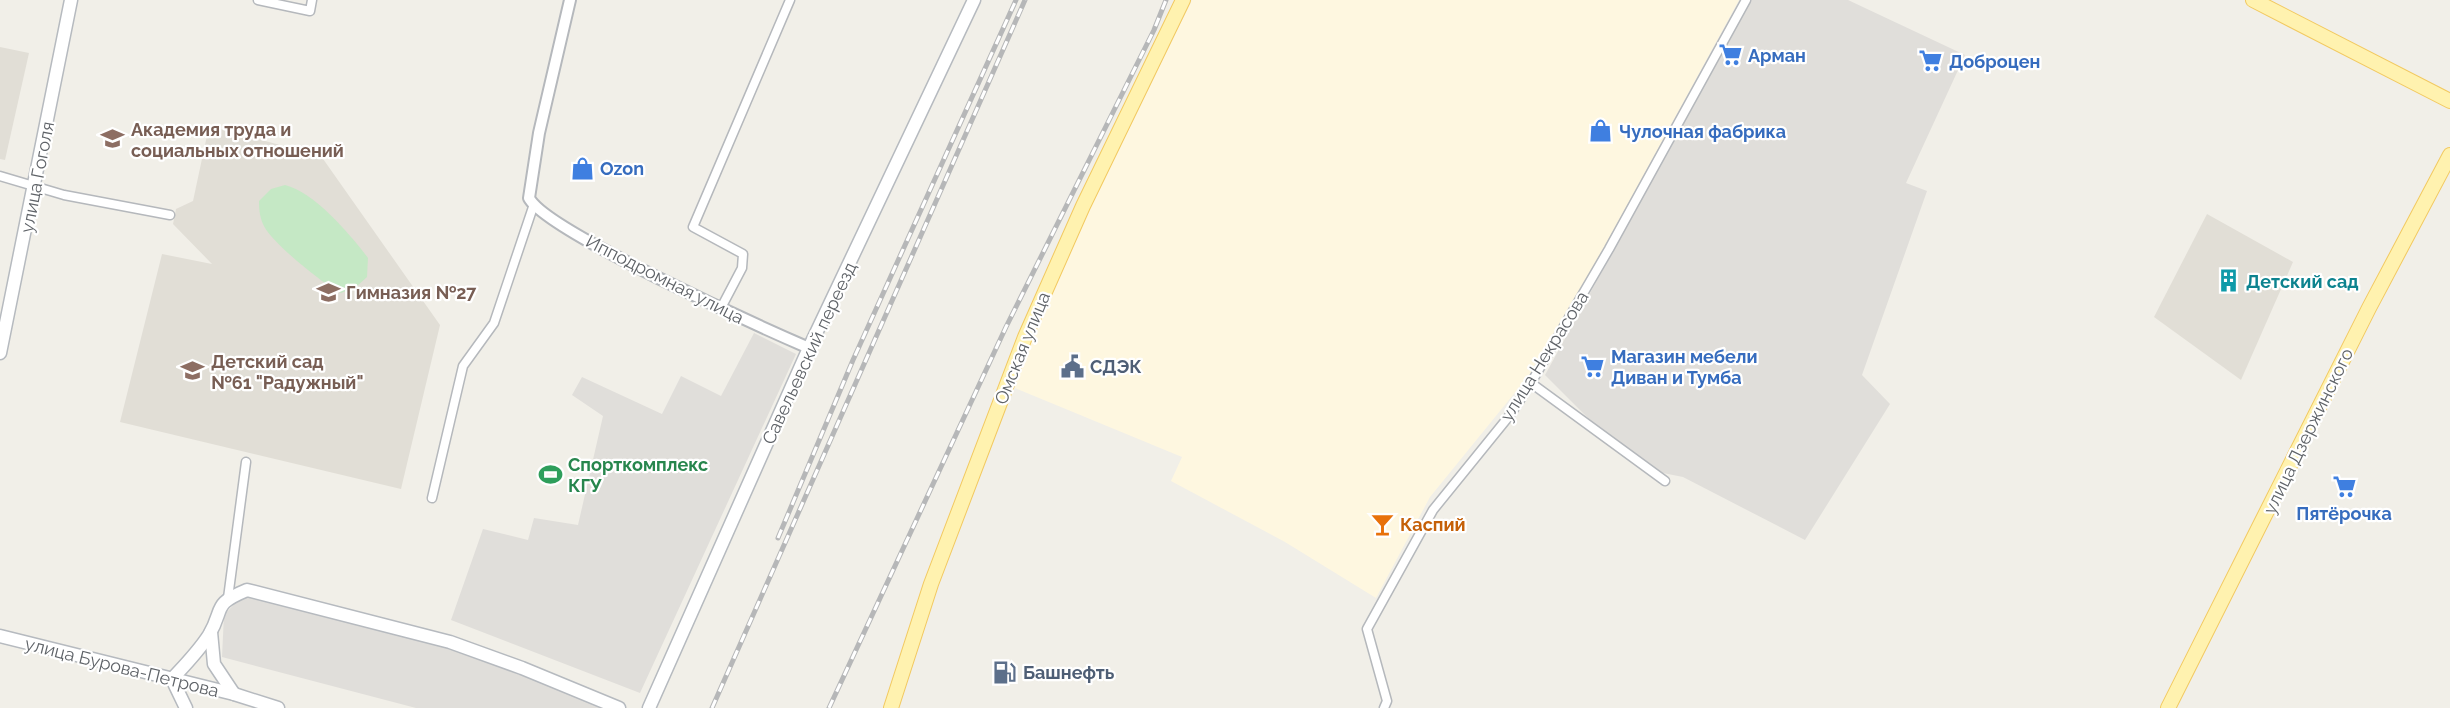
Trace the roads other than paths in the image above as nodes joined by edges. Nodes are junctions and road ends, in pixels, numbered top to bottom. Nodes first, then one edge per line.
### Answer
1 (71, 0) edge
2 (258, 0) edge
3 (312, 0) edge
4 (570, 0) edge
5 (790, 0) edge
6 (974, 0) edge
7 (1183, 0) edge
8 (1746, 0) edge
9 (2253, 0) edge
10 (2450, 101) edge
11 (2450, 155) edge
12 (0, 176) edge
13 (36, 184) junction
14 (531, 202) junction
15 (170, 215) dead end
16 (721, 308) junction
17 (809, 348) junction
18 (0, 353) edge
19 (1531, 383) junction
20 (246, 462) dead end
21 (1665, 481) dead end
22 (432, 498) dead end
23 (228, 598) junction
24 (211, 632) junction
25 (0, 636) edge
26 (171, 679) junction
27 (234, 694) junction
28 (186, 708) edge
29 (278, 708) edge
30 (619, 708) edge
31 (649, 708) edge
32 (891, 708) edge
33 (1384, 708) edge
34 (2168, 708) edge

1 - 13 main road, улица Гоголя
2 - 3 street
4 - 14 street
5 - 16 street
6 - 17 main road, Савельевский переезд
7 - 32 main road, Омская улица
8 - 19 street, улица Некрасова
9 - 10 main road
11 - 34 main road, улица Дзержинского
12 - 13 street
13 - 15 street
13 - 18 main road, улица Гоголя
14 - 16 street, Ипподромная улица
14 - 22 street
16 - 17 street, Ипподромная улица
17 - 31 main road, Савельевский переезд
19 - 21 street
19 - 33 street, улица Некрасова
20 - 23 street
23 - 24 main road
23 - 30 main road
24 - 26 main road
24 - 27 main road
25 - 26 main road, улица Бурова-Петрова
26 - 27 main road, улица Бурова-Петрова
26 - 28 main road
27 - 29 main road, улица Бурова-Петрова

